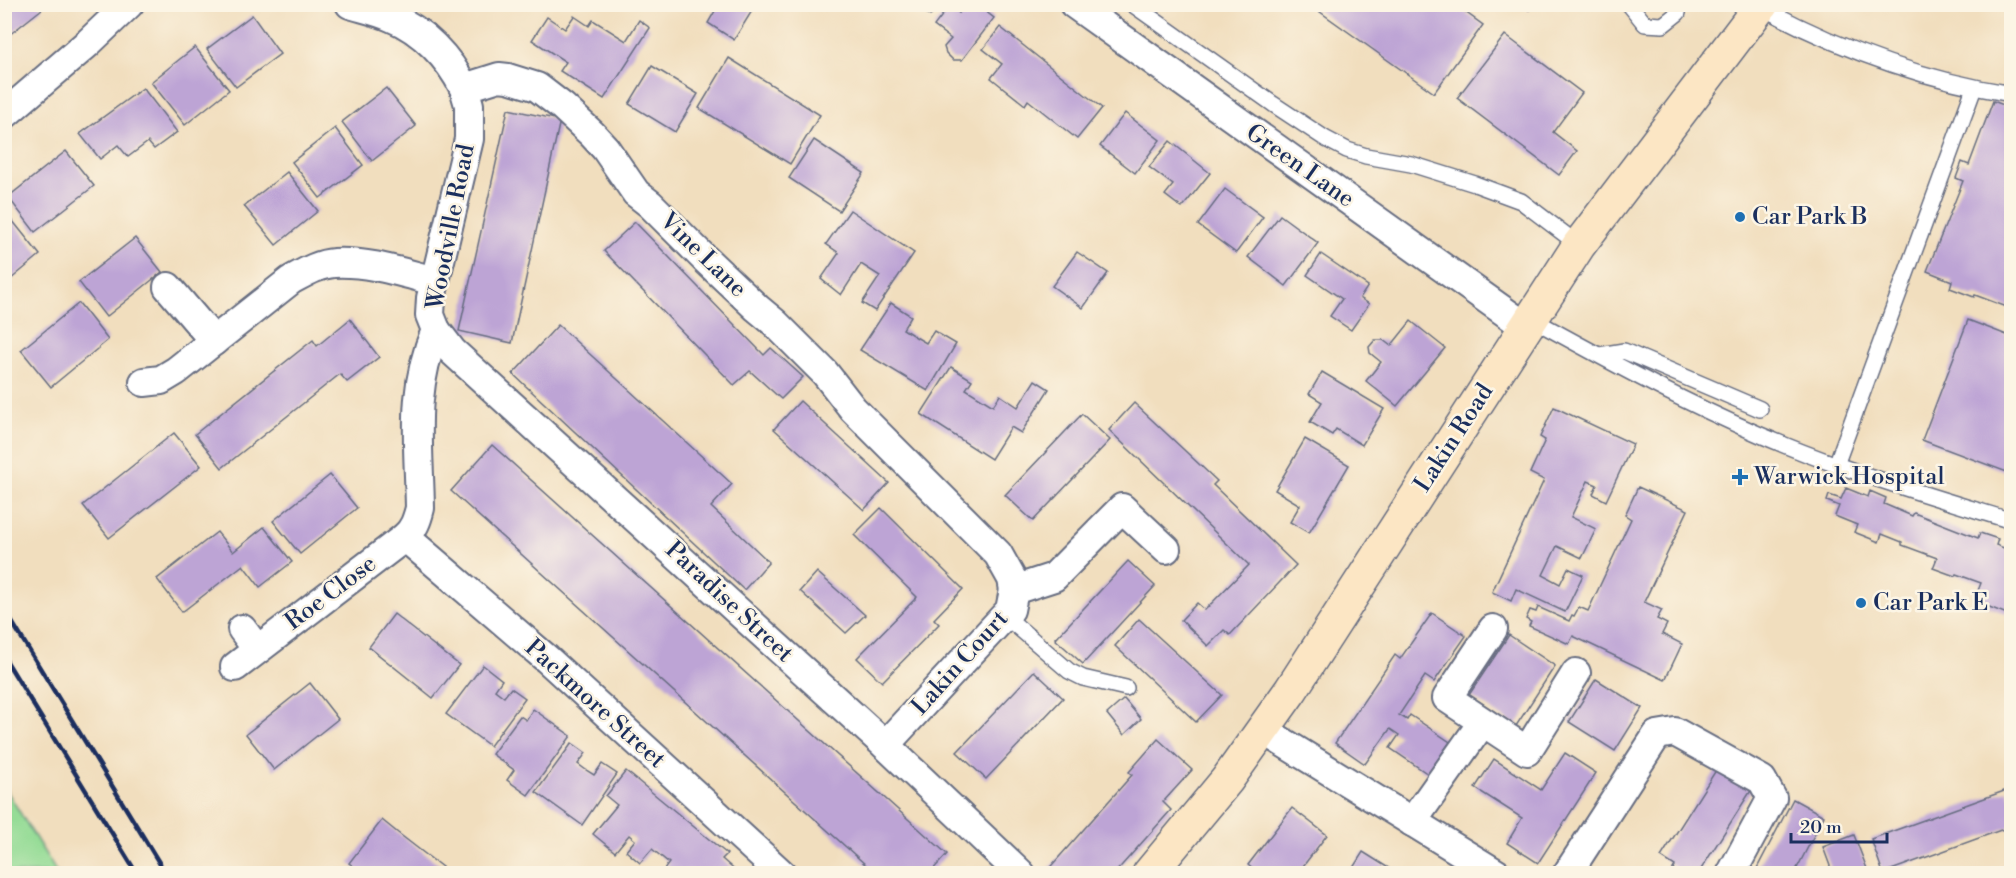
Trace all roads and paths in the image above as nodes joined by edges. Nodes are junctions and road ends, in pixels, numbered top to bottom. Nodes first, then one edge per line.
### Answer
1 (129, 4) edge
2 (350, 4) edge
3 (1074, 4) edge
4 (1132, 4) edge
5 (1629, 4) edge
6 (1679, 4) edge
7 (1761, 6) edge
8 (464, 88) junction
9 (1974, 88) junction
10 (2012, 94) edge
11 (4, 115) edge
12 (1580, 245) junction
13 (435, 281) junction
14 (168, 287) dead end
15 (1529, 323) junction
16 (436, 330) junction
17 (214, 342) junction
18 (1600, 355) junction
19 (144, 382) dead end
20 (1761, 409) dead end
21 (1836, 465) junction
22 (2012, 521) edge
23 (405, 537) junction
24 (1166, 549) dead end
25 (1010, 603) junction
26 (1493, 629) dead end
27 (235, 667) dead end
28 (1576, 673) dead end
29 (1126, 688) dead end
30 (1482, 723) junction
31 (1263, 729) junction
32 (885, 745) junction
33 (1412, 822) junction
34 (782, 873) edge
35 (1021, 873) edge
36 (1149, 873) edge
37 (1497, 873) edge
38 (1567, 873) edge
39 (1731, 873) edge

1 - 11 street
2 - 8 street
3 - 15 street, Green Lane
4 - 12 lane
5 - 6 lane
7 - 9 lane
7 - 12 street, Lakin Road
8 - 13 street, Woodville Road
8 - 25 street, Vine Lane
9 - 10 lane
9 - 21 lane
12 - 15 street, Lakin Road
13 - 16 street, Woodville Road
13 - 17 street
14 - 17 street
15 - 18 lane
15 - 31 street, Lakin Road
16 - 23 street, Woodville Road
16 - 32 street, Paradise Street
17 - 19 street
18 - 20 lane
18 - 21 lane
21 - 22 lane
23 - 27 street, Roe Close
23 - 34 street, Packmore Street
24 - 25 street, Lakin Court
25 - 29 lane
25 - 32 street, Lakin Court
26 - 30 street
28 - 30 street
30 - 33 street
31 - 33 street
31 - 36 street, Lakin Road
32 - 35 street, Paradise Street
33 - 37 street
38 - 39 street

